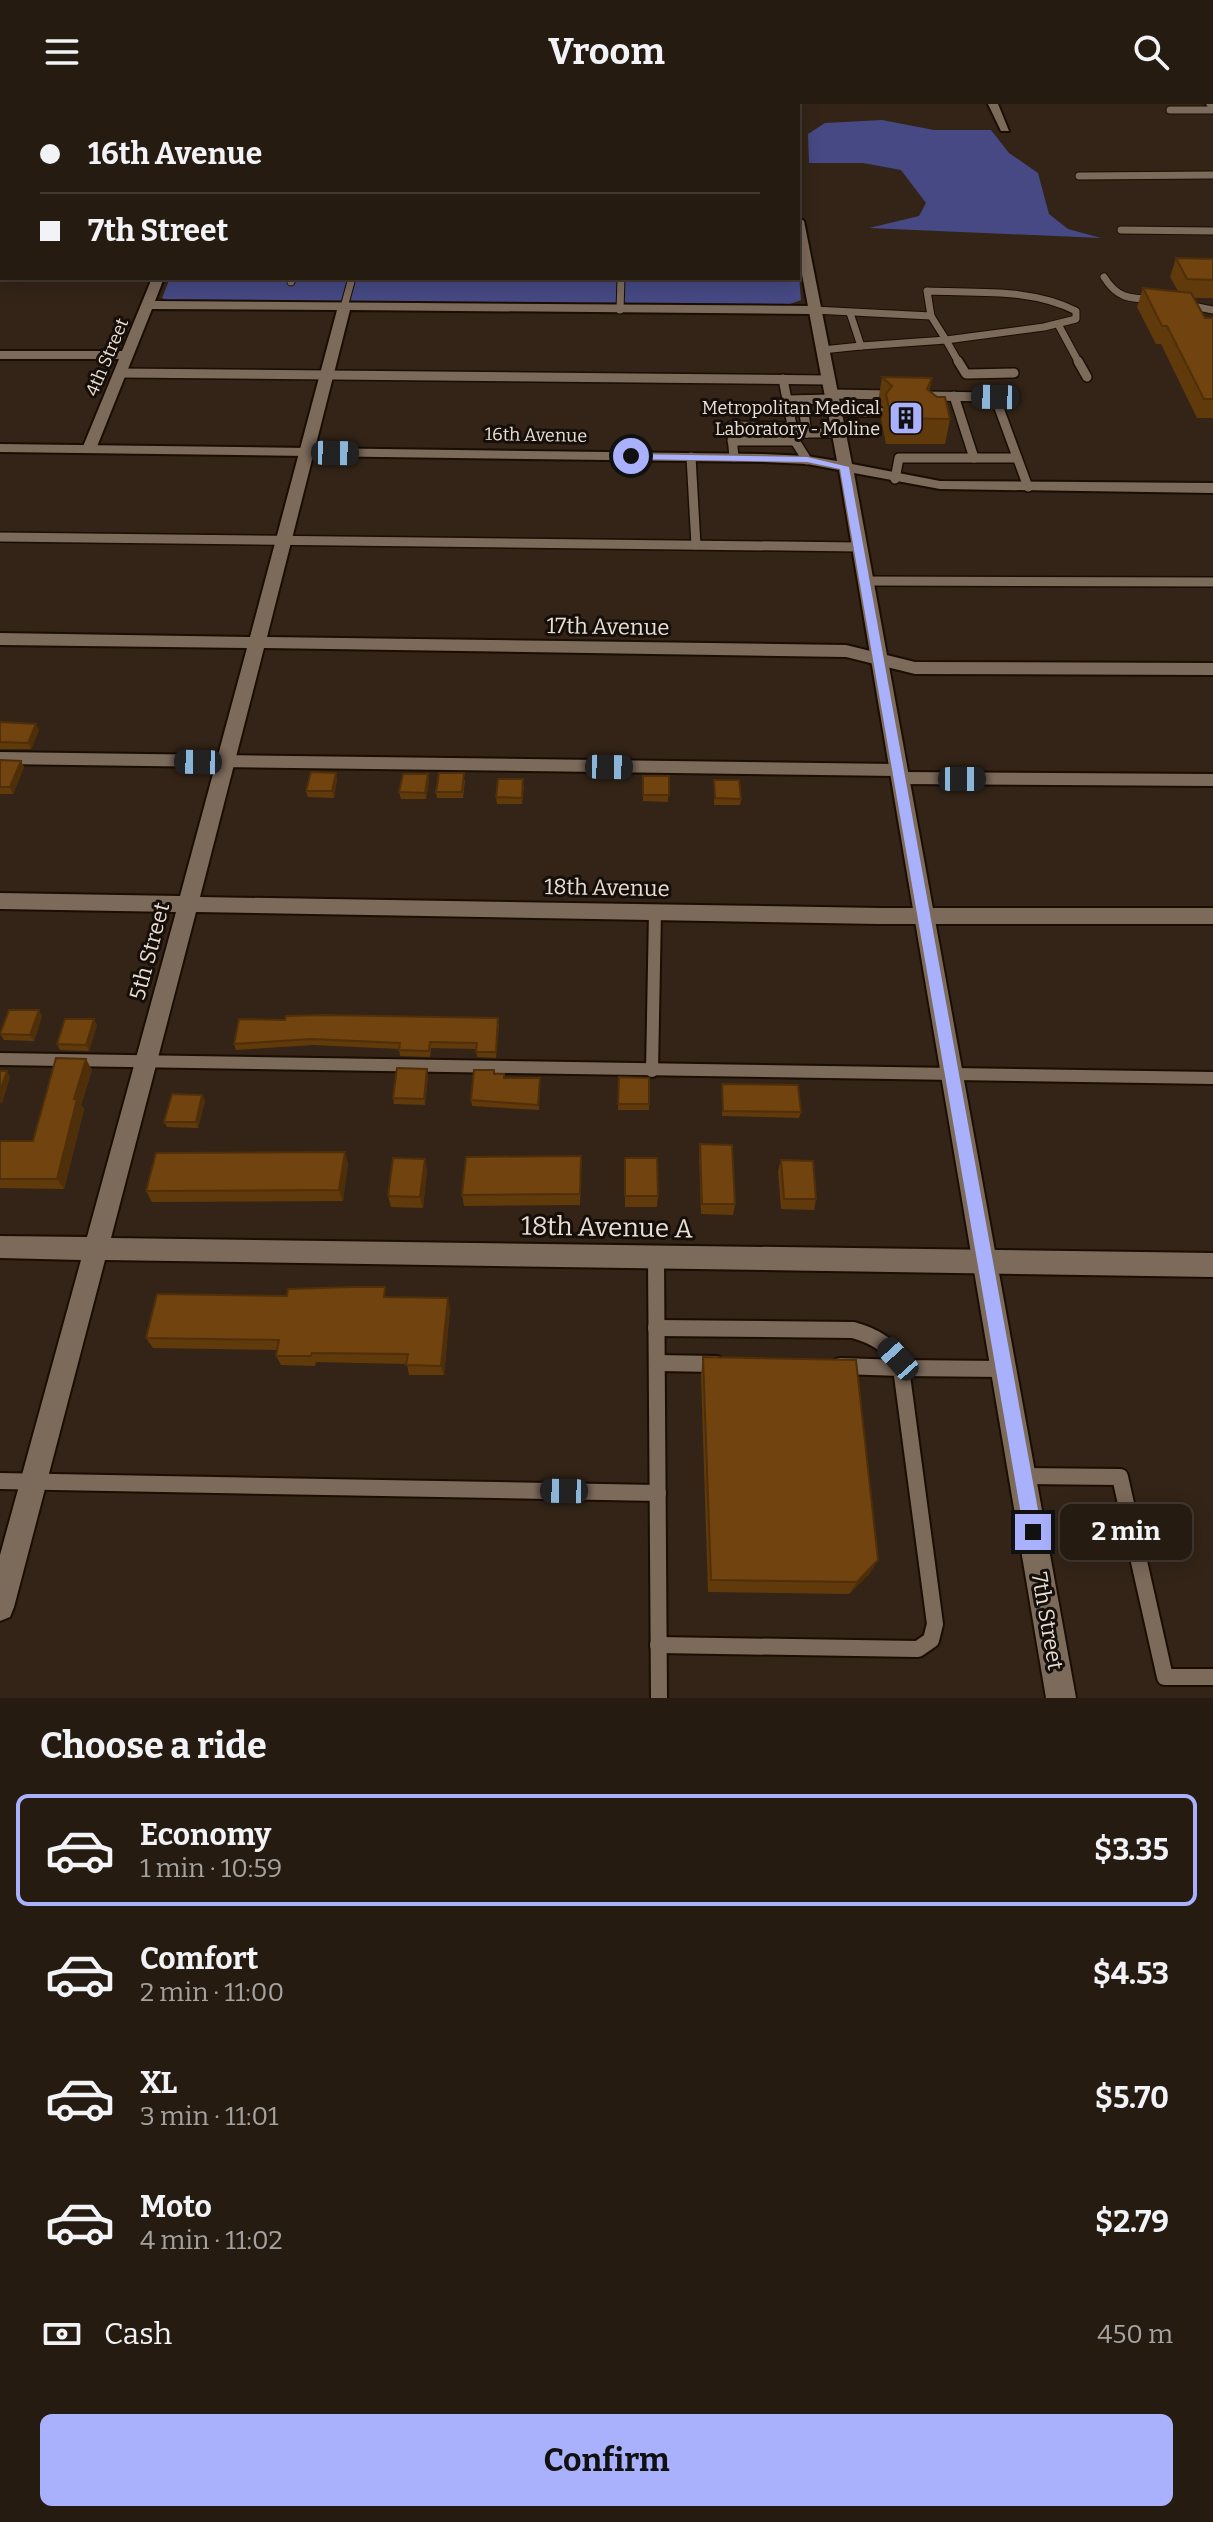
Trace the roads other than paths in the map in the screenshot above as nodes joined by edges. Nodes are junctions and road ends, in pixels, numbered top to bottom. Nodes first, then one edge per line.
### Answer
1 (993, 104) edge
2 (1212, 107) edge
3 (1170, 110) dead end
4 (1005, 129) dead end
5 (1213, 175) edge
6 (1079, 176) dead end
7 (1121, 230) dead end
8 (1213, 231) edge
9 (800, 232) edge
10 (1104, 277) dead end
11 (157, 280) edge
12 (351, 280) edge
13 (621, 280) edge
14 (149, 305) junction
15 (344, 307) junction
16 (620, 310) junction
17 (814, 310) junction
18 (1213, 310) edge
19 (850, 313) junction
20 (931, 316) junction
21 (1059, 326) junction
22 (946, 340) junction
23 (861, 346) junction
24 (822, 350) junction
25 (0, 355) edge
26 (127, 355) junction
27 (120, 373) junction
28 (1014, 373) dead end
29 (326, 375) junction
30 (1087, 377) dead end
31 (783, 379) junction
32 (830, 396) junction
33 (954, 396) junction
34 (787, 400) junction
35 (802, 400) junction
36 (880, 412) dead end
37 (959, 412) junction
38 (944, 413) edge
39 (807, 433) junction
40 (838, 433) junction
41 (793, 434) junction
42 (732, 441) junction
43 (0, 448) edge
44 (89, 449) junction
45 (305, 453) junction
46 (691, 457) junction
47 (734, 457) junction
48 (974, 458) junction
49 (1017, 458) junction
50 (807, 460) junction
51 (845, 467) junction
52 (895, 479) junction
53 (1028, 487) junction
54 (1213, 488) edge
55 (0, 537) edge
56 (282, 540) junction
57 (696, 545) junction
58 (859, 547) junction
59 (865, 581) junction
60 (1213, 582) edge
61 (0, 639) edge
62 (255, 643) junction
63 (878, 659) junction
64 (1213, 669) edge
65 (0, 758) edge
66 (226, 763) junction
67 (898, 774) junction
68 (1213, 780) edge
69 (0, 901) edge
70 (187, 904) junction
71 (655, 912) junction
72 (923, 915) junction
73 (1213, 916) edge
74 (0, 1059) edge
75 (144, 1062) junction
76 (652, 1071) junction
77 (952, 1075) junction
78 (1213, 1078) edge
79 (0, 1247) edge
80 (95, 1249) junction
81 (656, 1258) junction
82 (987, 1264) junction
83 (1213, 1265) edge
84 (656, 1328) junction
85 (657, 1363) junction
86 (716, 1364) edge
87 (822, 1366) edge
88 (901, 1368) junction
89 (1005, 1369) junction
90 (1023, 1476) junction
91 (0, 1481) edge
92 (34, 1482) junction
93 (658, 1493) junction
94 (0, 1607) edge
95 (658, 1645) junction
96 (1213, 1677) edge
97 (659, 1698) edge
98 (1061, 1698) edge

1 - 4 street
2 - 3 lane
5 - 6 lane
7 - 8 lane
9 - 17 street, 7th Street
10 - 18 lane
11 - 14 street, 4th Street
12 - 15 lane
13 - 16 lane
14 - 15 street
14 - 26 street, 4th Street
15 - 16 street
15 - 29 street, 5th Street
16 - 17 street
17 - 19 lane
17 - 24 street, 7th Street
19 - 20 lane
19 - 23 lane
20 - 21 lane
20 - 22 lane
21 - 22 lane
21 - 30 lane
22 - 23 lane
22 - 28 lane
23 - 24 lane
24 - 32 street, 7th Street
25 - 26 street
26 - 27 street, 4th Street
27 - 29 lane
27 - 44 street, 4th Street
29 - 31 lane
29 - 45 street, 5th Street
31 - 32 lane
31 - 34 lane
32 - 33 lane
32 - 35 lane
32 - 36 lane
32 - 40 street, 7th Street
33 - 37 lane
33 - 49 lane
34 - 35 lane
34 - 41 lane
35 - 39 lane
37 - 38 lane
37 - 48 lane
39 - 40 lane
39 - 41 lane
40 - 51 street, 7th Street
41 - 42 lane
41 - 42 lane
41 - 50 lane
42 - 47 lane
43 - 44 street, 16th Avenue
44 - 45 street, 16th Avenue
45 - 46 street, 16th Avenue
45 - 56 street, 5th Street
46 - 47 street, 16th Avenue
46 - 57 lane
47 - 50 street, 16th Avenue
48 - 49 lane
48 - 52 lane
49 - 53 lane
50 - 51 street, 16th Avenue
51 - 52 street, 16th Avenue
51 - 58 street, 7th Street
52 - 53 street, 16th Avenue
53 - 54 street, 16th Avenue
55 - 56 lane
56 - 57 lane
56 - 62 street, 5th Street
57 - 58 lane
58 - 59 street, 7th Street
59 - 60 lane
59 - 63 street, 7th Street
61 - 62 street, 17th Avenue
62 - 63 street, 17th Avenue
62 - 66 street, 5th Street
63 - 64 street, 17th Avenue
63 - 67 street, 7th Street
65 - 66 lane
66 - 67 lane
66 - 70 street, 5th Street
67 - 68 lane
67 - 72 street, 7th Street
69 - 70 street, 18th Avenue
70 - 71 street, 18th Avenue
70 - 75 street, 5th Street
71 - 72 street, 18th Avenue
71 - 76 lane
72 - 73 street, 18th Avenue
72 - 77 street, 7th Street
74 - 75 lane
75 - 76 lane
75 - 80 street, 5th Street
76 - 77 lane
77 - 78 lane
77 - 82 street, 7th Street
79 - 80 street, 18th Avenue A
80 - 81 street, 18th Avenue A
80 - 92 street, 5th Street
81 - 82 street, 18th Avenue A
81 - 84 lane
82 - 83 street, 18th Avenue A
82 - 89 street, 7th Street
84 - 85 lane
84 - 88 lane
85 - 86 lane
85 - 93 lane
87 - 88 lane
88 - 89 lane
88 - 95 lane
89 - 90 street, 7th Street
90 - 96 lane
90 - 98 street, 7th Street
91 - 92 lane
92 - 93 lane
92 - 94 street, 5th Street
93 - 95 lane
95 - 97 lane

